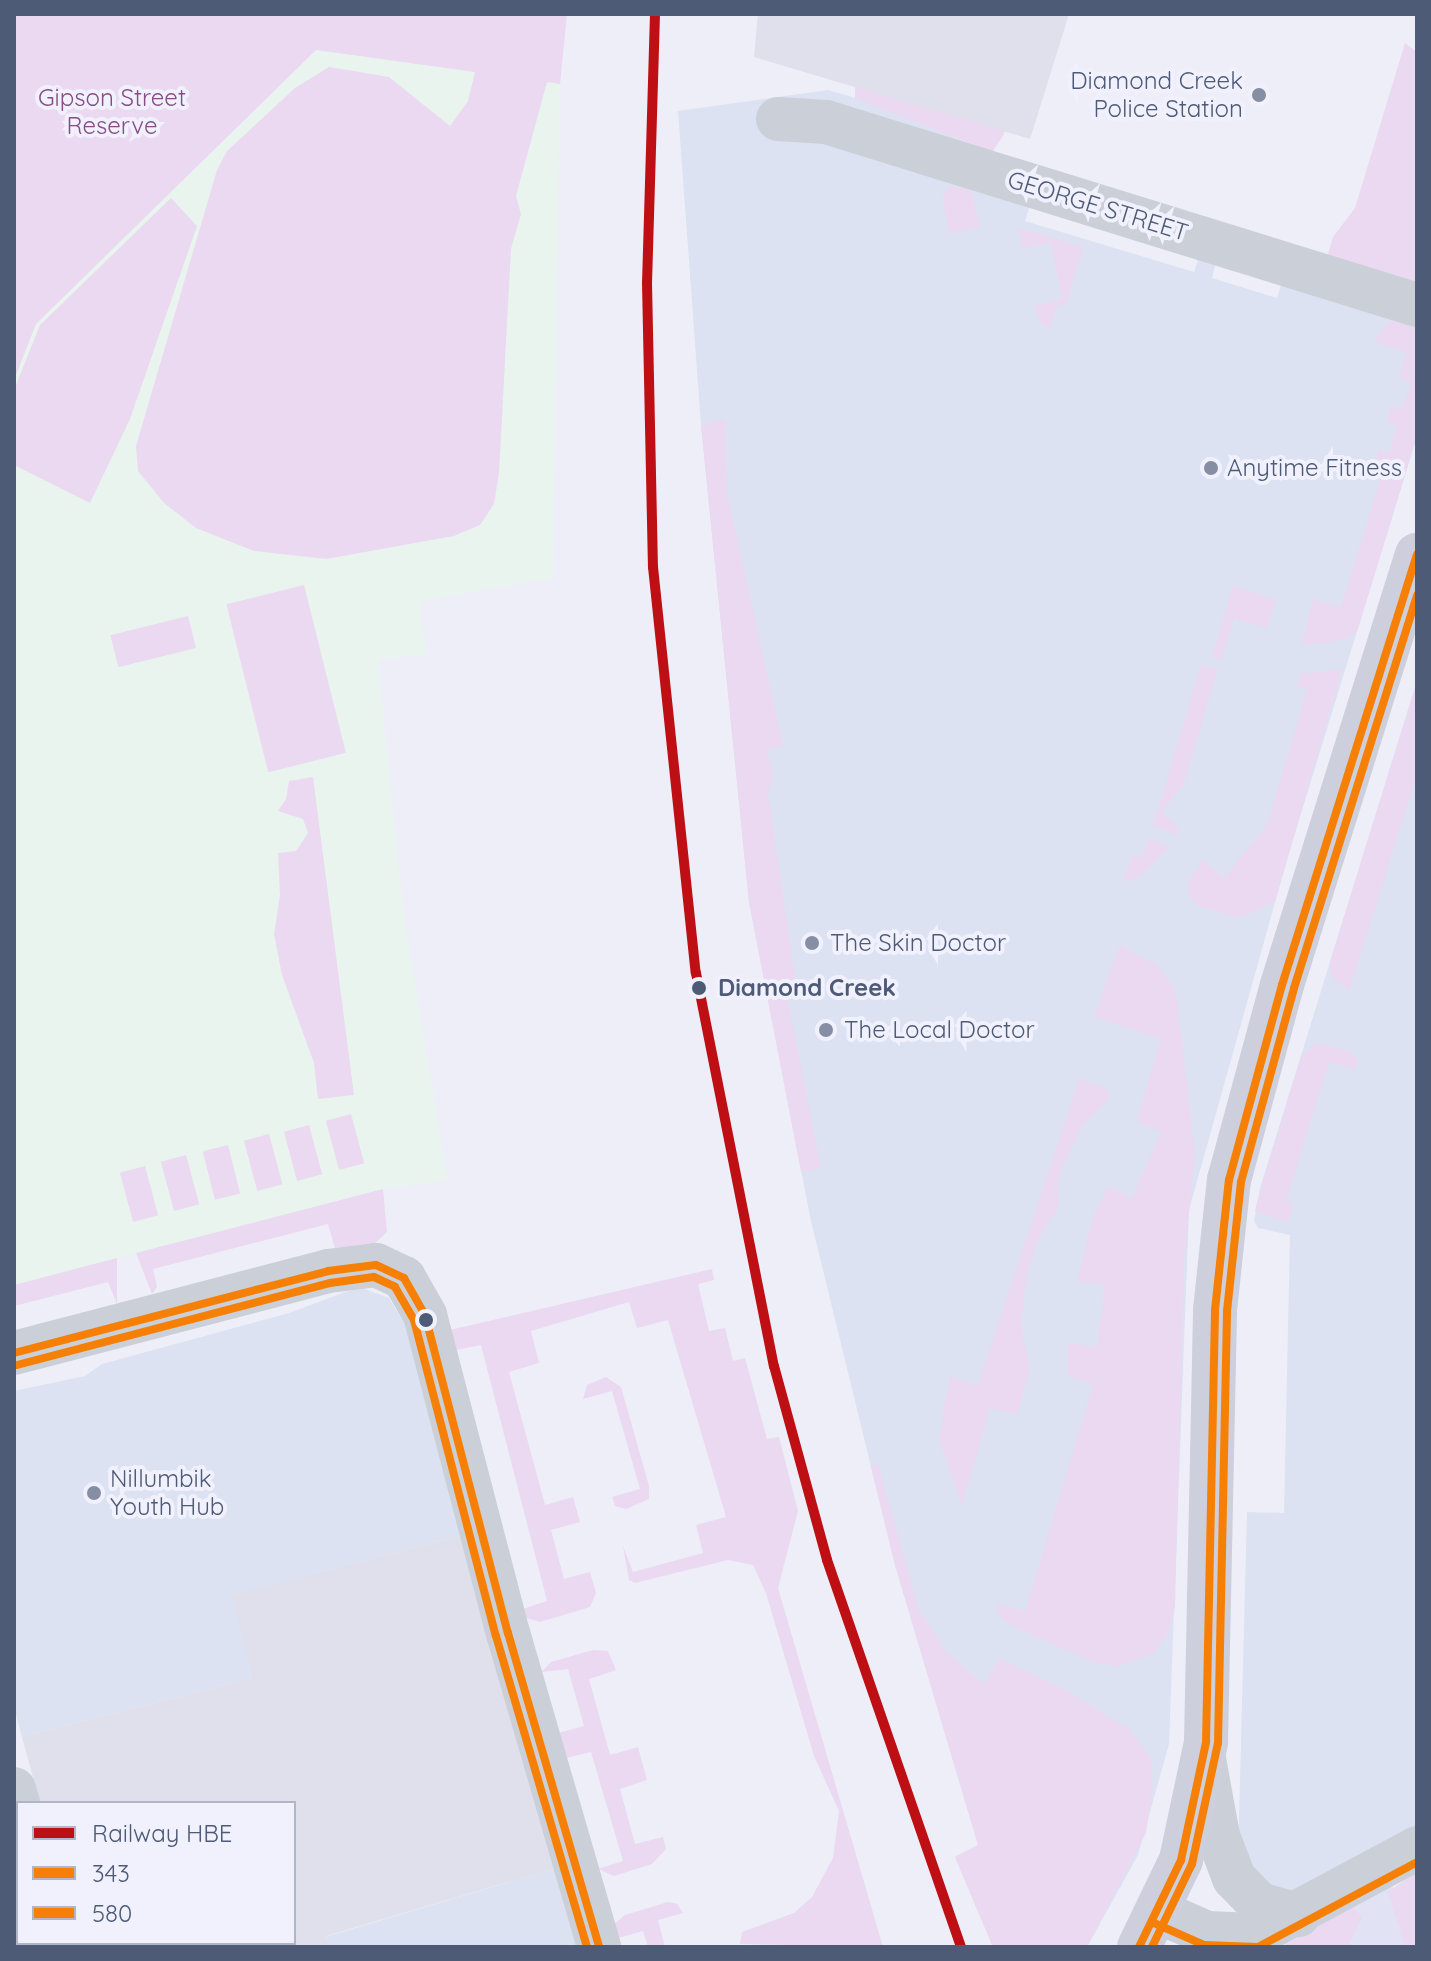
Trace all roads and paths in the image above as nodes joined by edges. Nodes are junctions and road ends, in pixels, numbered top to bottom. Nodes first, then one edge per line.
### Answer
1 (778, 119) dead end
2 (1417, 305) edge
3 (1417, 555) edge
4 (14, 1353) edge
5 (1204, 1759) junction
6 (1417, 1848) edge
7 (1298, 1915) junction
8 (1149, 1929) edge
9 (1226, 1942) edge
10 (599, 1947) edge

1 - 2 street, GEORGE STREET
3 - 5 main road
4 - 10 street
5 - 7 street
5 - 8 main road
6 - 7 street
7 - 9 street
8 - 9 street

